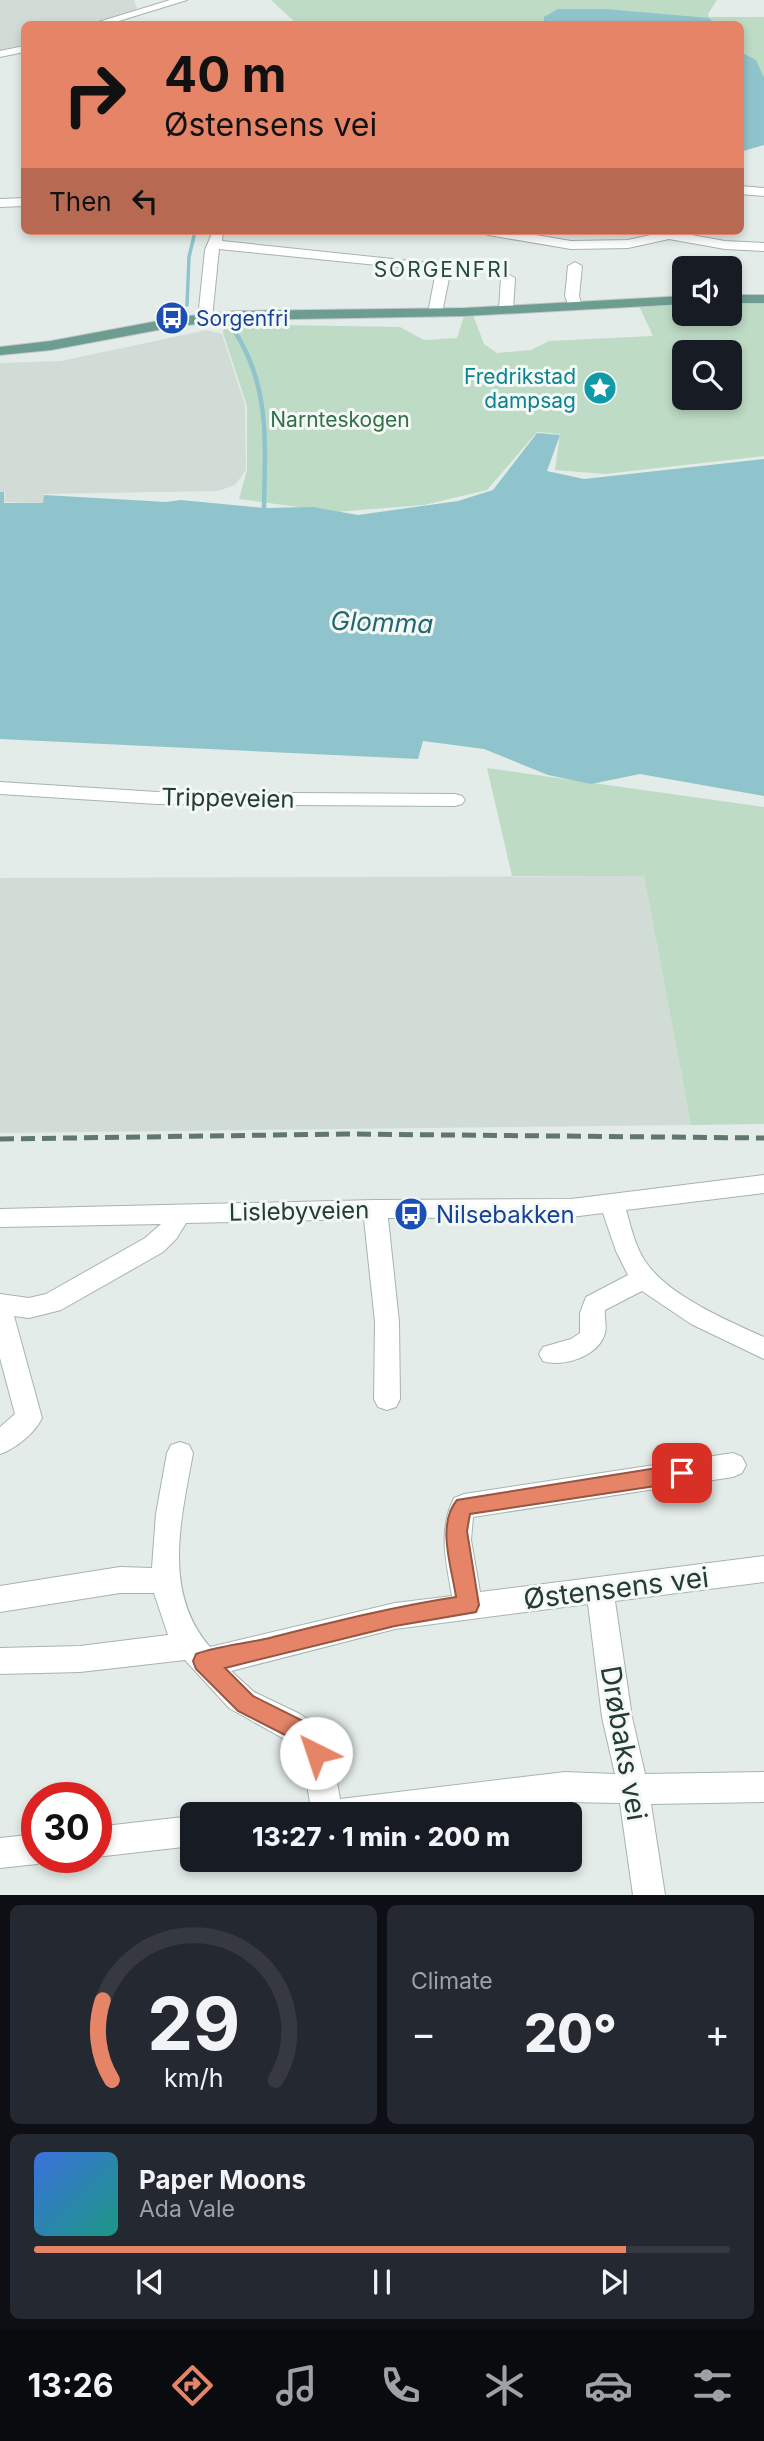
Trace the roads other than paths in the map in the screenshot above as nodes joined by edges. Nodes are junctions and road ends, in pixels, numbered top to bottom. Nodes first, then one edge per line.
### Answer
1 (182, 0) edge
2 (108, 21) edge
3 (21, 50) edge
4 (0, 54) edge
5 (744, 190) edge
6 (764, 192) edge
7 (21, 202) edge
8 (0, 203) edge
9 (509, 235) edge
10 (663, 235) edge
11 (680, 235) edge
12 (217, 238) edge
13 (764, 247) edge
14 (575, 266) dead end
15 (508, 278) dead end
16 (742, 299) edge
17 (764, 299) edge
18 (672, 301) edge
19 (575, 306) junction
20 (506, 310) junction
21 (435, 313) junction
22 (205, 318) junction
23 (0, 351) edge
24 (0, 788) edge
25 (455, 800) dead end
26 (764, 1184) edge
27 (612, 1203) junction
28 (375, 1209) junction
29 (179, 1214) junction
30 (0, 1217) edge
31 (644, 1278) junction
32 (0, 1304) edge
33 (2, 1325) edge
34 (764, 1348) edge
35 (552, 1354) dead end
36 (387, 1399) dead end
37 (0, 1443) edge
38 (180, 1453) dead end
39 (733, 1465) dead end
40 (764, 1569) edge
41 (168, 1581) junction
42 (600, 1590) junction
43 (0, 1599) edge
44 (468, 1605) junction
45 (198, 1654) junction
46 (0, 1661) edge
47 (633, 1787) junction
48 (764, 1787) edge
49 (325, 1802) edge
50 (442, 1802) edge
51 (180, 1832) edge
52 (112, 1840) edge
53 (21, 1851) edge
54 (0, 1853) edge
55 (649, 1895) edge

1 - 2 street
3 - 4 street
5 - 6 street
7 - 8 street
9 - 10 street
11 - 13 street
12 - 21 street
12 - 22 street
14 - 19 street
15 - 20 street
16 - 17 main road
18 - 19 main road
19 - 20 main road
20 - 21 main road
21 - 22 main road
22 - 23 main road
24 - 25 street, Trippeveien
26 - 27 street, Lislebyveien
27 - 28 street, Lislebyveien
27 - 31 street
28 - 29 street, Lislebyveien
28 - 36 street
29 - 30 street, Lislebyveien
29 - 32 street
31 - 34 street
31 - 35 street
33 - 37 street
38 - 41 street
39 - 44 street
40 - 42 street, Østensens vei
41 - 43 street
41 - 45 street
42 - 44 street, Østensens vei
42 - 47 street, Drøbaks vei
44 - 45 street, Østensens vei
45 - 46 street, Østensens vei
45 - 49 street
47 - 48 street
47 - 50 street
47 - 55 street, Drøbaks vei
51 - 52 street
53 - 54 street

